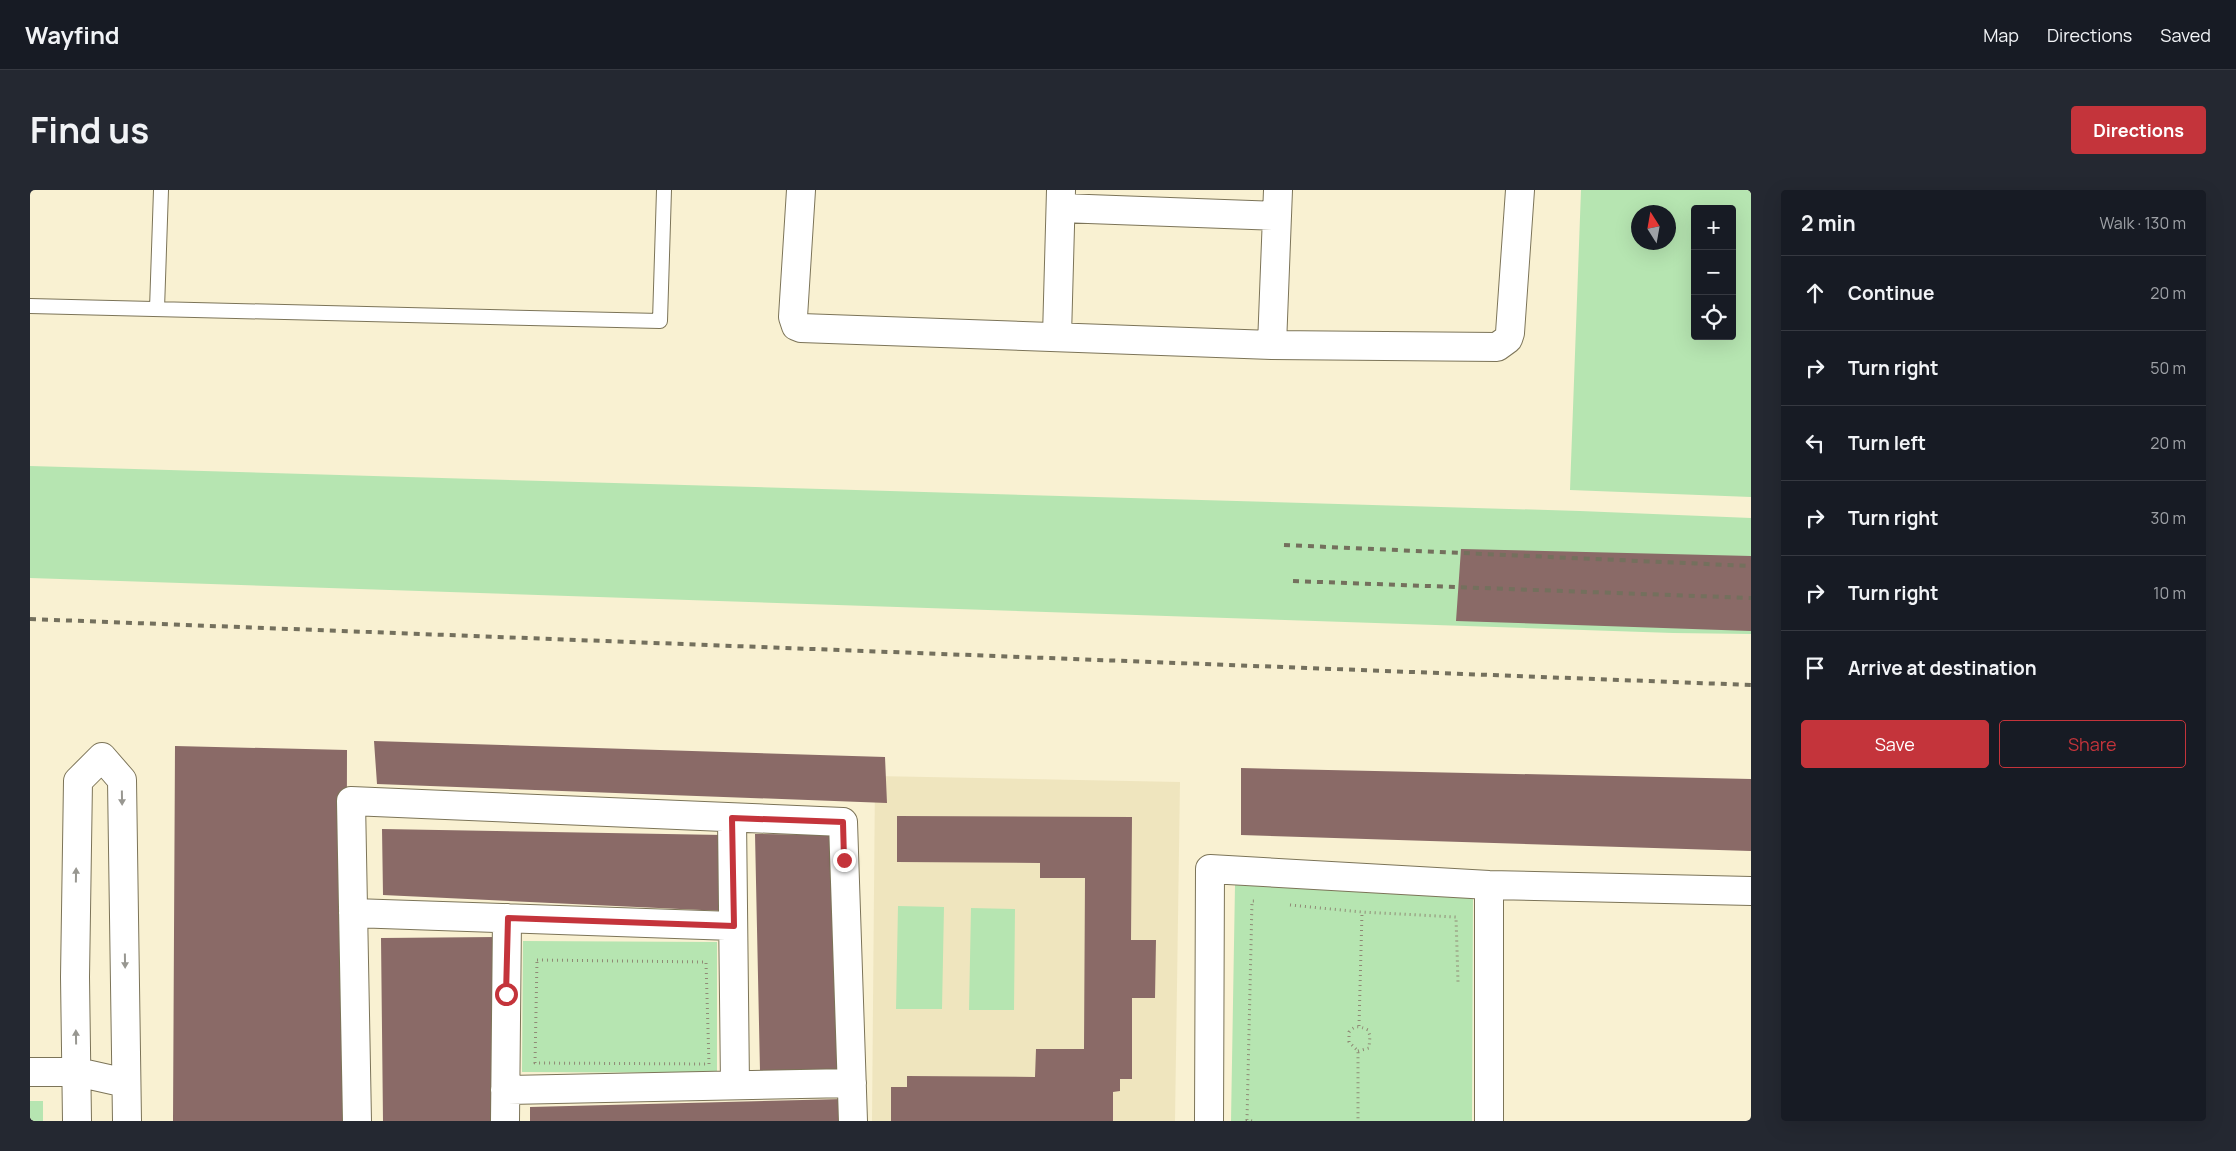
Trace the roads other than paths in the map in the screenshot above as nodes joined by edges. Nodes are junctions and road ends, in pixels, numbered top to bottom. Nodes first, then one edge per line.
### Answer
1 (161, 190) edge
2 (664, 190) edge
3 (801, 190) edge
4 (1520, 190) edge
5 (1061, 199) edge
6 (1278, 203) edge
7 (30, 306) edge
8 (157, 309) junction
9 (1057, 336) junction
10 (1272, 345) junction
11 (732, 818) junction
12 (1489, 885) junction
13 (1751, 891) edge
14 (353, 913) junction
15 (508, 918) junction
16 (734, 926) junction
17 (30, 1072) edge
18 (77, 1072) junction
19 (126, 1082) junction
20 (852, 1083) junction
21 (735, 1085) junction
22 (505, 1090) junction
23 (78, 1121) edge
24 (127, 1121) edge
25 (357, 1121) edge
26 (506, 1121) edge
27 (853, 1121) edge
28 (1209, 1121) edge
29 (1489, 1121) edge

1 - 8 lane
2 - 8 lane
3 - 9 street
4 - 10 street
5 - 6 street
5 - 9 street
6 - 10 street
7 - 8 lane
9 - 10 street
11 - 14 street
11 - 16 street
11 - 20 street
12 - 13 street
12 - 28 street
12 - 29 street
14 - 15 street
14 - 25 street
15 - 16 street
15 - 22 street
16 - 21 street
17 - 18 street
18 - 19 street
18 -> 19 street
18 - 23 street
19 - 24 street
20 - 21 street
20 - 27 street
21 - 22 street
22 - 26 street

